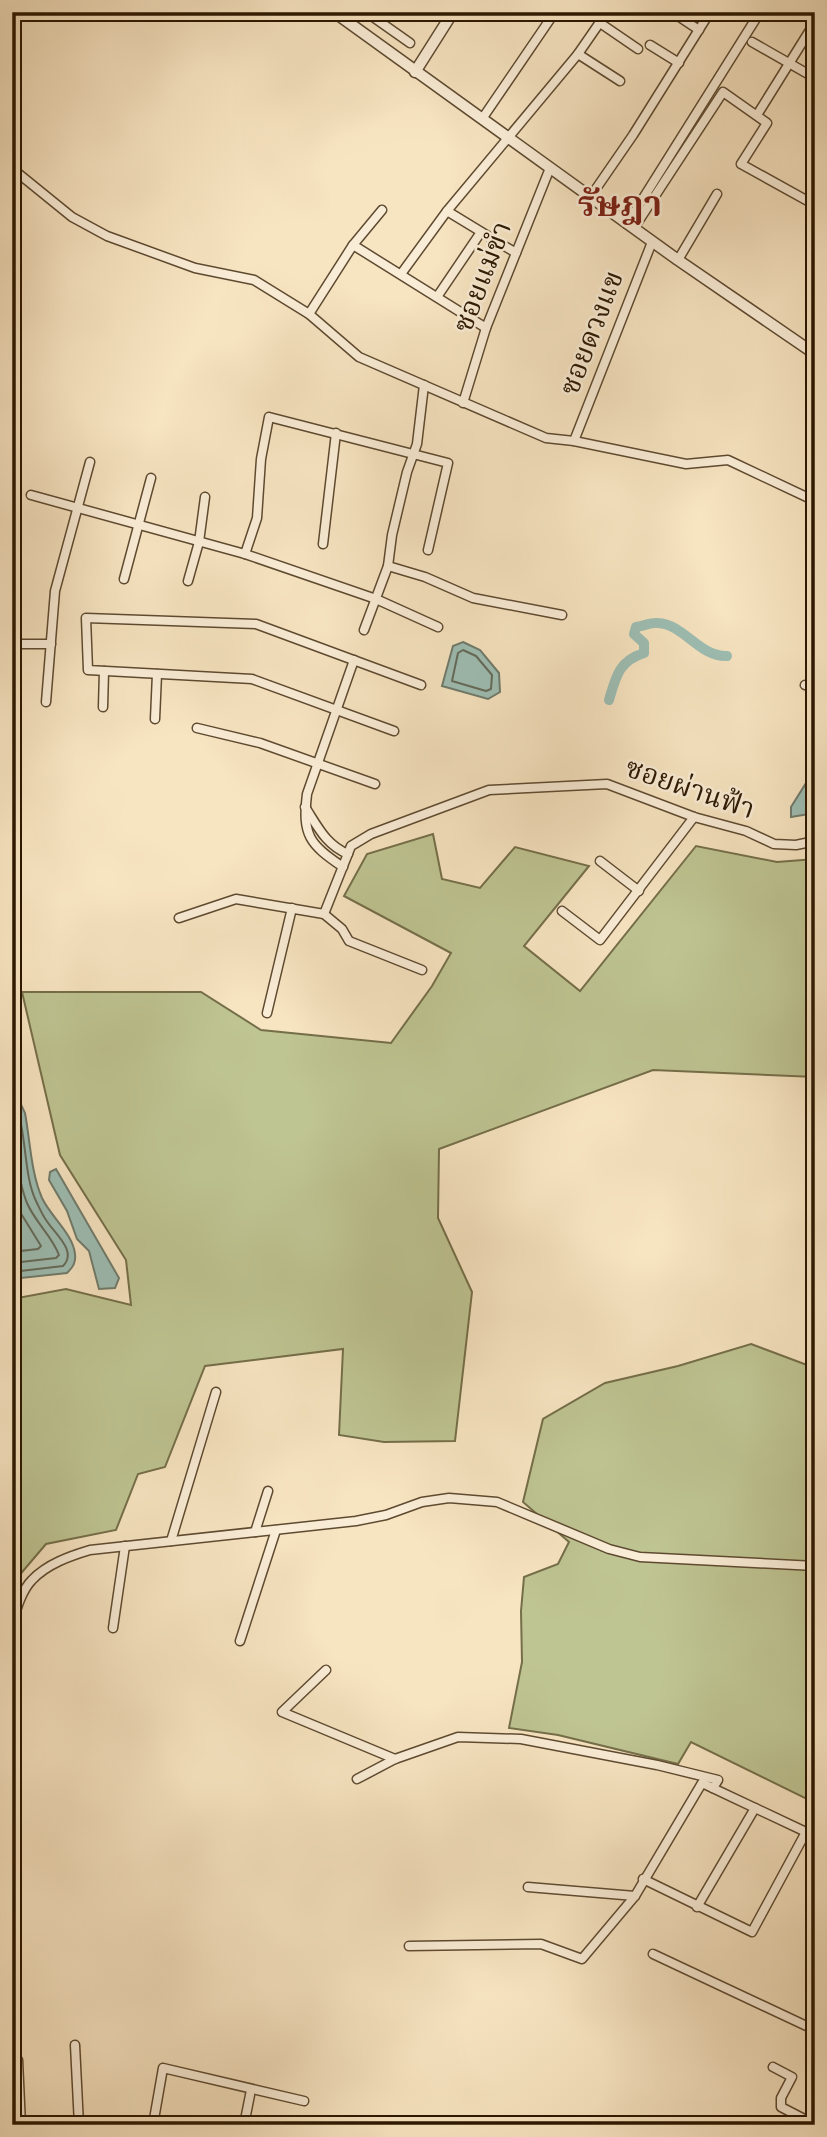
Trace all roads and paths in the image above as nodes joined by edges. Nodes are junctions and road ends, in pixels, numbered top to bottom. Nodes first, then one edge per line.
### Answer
1 (334, 12) edge
2 (366, 12) edge
3 (453, 12) edge
4 (555, 12) edge
5 (607, 12) edge
6 (672, 12) edge
7 (710, 12) edge
8 (760, 12) edge
9 (815, 22) edge
10 (381, 23) junction
11 (600, 23) junction
12 (699, 30) junction
13 (370, 39) junction
14 (752, 42) dead end
15 (410, 43) dead end
16 (650, 45) dead end
17 (638, 48) dead end
18 (578, 54) junction
19 (679, 63) junction
20 (789, 64) junction
21 (415, 72) junction
22 (815, 78) edge
23 (620, 82) dead end
24 (757, 115) junction
25 (482, 119) junction
26 (509, 138) junction
27 (550, 168) junction
28 (12, 172) edge
29 (717, 194) dead end
30 (590, 196) junction
31 (815, 205) edge
32 (382, 210) dead end
33 (447, 211) junction
34 (631, 226) junction
35 (481, 232) junction
36 (652, 242) junction
37 (353, 246) junction
38 (516, 253) junction
39 (678, 260) junction
40 (401, 274) junction
41 (437, 297) junction
42 (309, 314) junction
43 (486, 328) junction
44 (815, 354) edge
45 (424, 385) junction
46 (463, 403) junction
47 (336, 433) junction
48 (574, 442) junction
49 (413, 455) junction
50 (90, 462) dead end
51 (151, 478) dead end
52 (31, 495) dead end
53 (205, 497) dead end
54 (815, 501) edge
55 (78, 508) junction
56 (138, 525) junction
57 (199, 542) junction
58 (323, 544) dead end
59 (428, 551) dead end
60 (245, 554) junction
61 (388, 566) junction
62 (124, 579) dead end
63 (188, 582) dead end
64 (376, 599) junction
65 (562, 615) dead end
66 (438, 627) dead end
67 (364, 630) dead end
68 (12, 644) edge
69 (51, 644) junction
70 (354, 660) junction
71 (104, 671) junction
72 (157, 674) junction
73 (421, 685) dead end
74 (805, 685) dead end
75 (815, 688) edge
76 (47, 702) dead end
77 (103, 707) dead end
78 (336, 710) junction
79 (155, 719) dead end
80 (197, 728) dead end
81 (394, 731) dead end
82 (318, 764) junction
83 (374, 784) dead end
84 (305, 807) junction
85 (694, 817) junction
86 (815, 841) edge
87 (348, 854) junction
88 (600, 861) dead end
89 (343, 867) junction
90 (639, 891) junction
91 (292, 908) junction
92 (562, 911) dead end
93 (324, 914) junction
94 (179, 918) dead end
95 (422, 970) dead end
96 (267, 1013) dead end
97 (216, 1392) dead end
98 (268, 1490) dead end
99 (276, 1530) junction
100 (255, 1532) junction
101 (171, 1541) junction
102 (125, 1546) junction
103 (815, 1566) edge
104 (12, 1625) edge
105 (113, 1628) dead end
106 (240, 1642) dead end
107 (326, 1670) dead end
108 (395, 1759) junction
109 (357, 1779) dead end
110 (713, 1788) junction
111 (755, 1808) junction
112 (815, 1827) edge
113 (806, 1832) junction
114 (643, 1879) junction
115 (528, 1888) dead end
116 (635, 1896) junction
117 (697, 1907) junction
118 (409, 1946) dead end
119 (653, 1954) dead end
120 (815, 2030) edge
121 (75, 2045) dead end
122 (18, 2060) dead end
123 (773, 2067) dead end
124 (251, 2090) junction
125 (304, 2101) dead end
126 (815, 2118) edge
127 (18, 2123) edge
128 (79, 2125) edge
129 (153, 2125) edge
130 (244, 2125) edge

1 - 13 street
2 - 10 street
3 - 21 street
4 - 25 street
5 - 11 street
6 - 12 street
7 - 12 street
8 - 34 street
9 - 20 street
10 - 13 street
10 - 15 street
11 - 17 street
11 - 18 street
12 - 19 street
13 - 21 street
14 - 20 street
16 - 19 street
18 - 23 street
18 - 26 street
19 - 30 street
20 - 22 street
20 - 24 street
21 - 25 street
24 - 31 street
24 - 34 street
25 - 26 street
26 - 27 street
26 - 33 street
27 - 30 street
27 - 38 street, ซอยแม่ขำ
28 - 42 street
29 - 39 street
30 - 34 street
32 - 37 street
33 - 35 street
33 - 40 street
34 - 36 street
35 - 38 street
35 - 41 street
36 - 39 street
36 - 48 street, ซอยดวงแข
37 - 40 street
37 - 42 street
38 - 43 street, ซอยแม่ขำ
39 - 44 street
40 - 41 street
41 - 43 street
42 - 45 street
43 - 46 street, ซอยแม่ขำ
45 - 46 street
45 - 49 street
46 - 48 street
47 - 49 street
47 - 58 street
47 - 60 street
48 - 54 street
49 - 59 street
49 - 61 street
50 - 55 street
51 - 56 street
52 - 55 street
53 - 57 street
55 - 56 street
55 - 69 street
56 - 57 street
56 - 62 street
57 - 60 street
57 - 63 street
60 - 64 street
61 - 64 street
61 - 65 street
64 - 66 street
64 - 67 street
68 - 69 street
69 - 76 street
70 - 71 street
70 - 73 street
70 - 78 street
71 - 72 street
71 - 77 street
72 - 78 street
72 - 79 street
74 - 75 street
78 - 81 street
78 - 82 street
80 - 82 street
82 - 83 street
82 - 84 street
84 - 87 street
84 - 89 street
85 - 86 street, ซอยผ่านฟ้า
85 - 87 street, ซอยผ่านฟ้า
85 - 90 street
87 - 89 street, ซอยผ่านฟ้า
88 - 90 street
89 - 93 street, ซอยผ่านฟ้า
90 - 92 street
91 - 93 street
91 - 94 street
91 - 96 street
93 - 95 street
97 - 101 street
98 - 100 street
99 - 100 street
99 - 103 street
99 - 106 street
100 - 101 street
101 - 102 street
102 - 104 street
102 - 105 street
107 - 108 street
108 - 109 street
108 - 110 street
110 - 111 street
110 - 114 street
111 - 113 street
111 - 117 street
112 - 113 street
113 - 117 street
114 - 116 street
114 - 117 street
115 - 116 street
116 - 118 street
119 - 120 street
121 - 128 street
122 - 127 street
123 - 126 street
124 - 125 street
124 - 129 street
124 - 130 street

